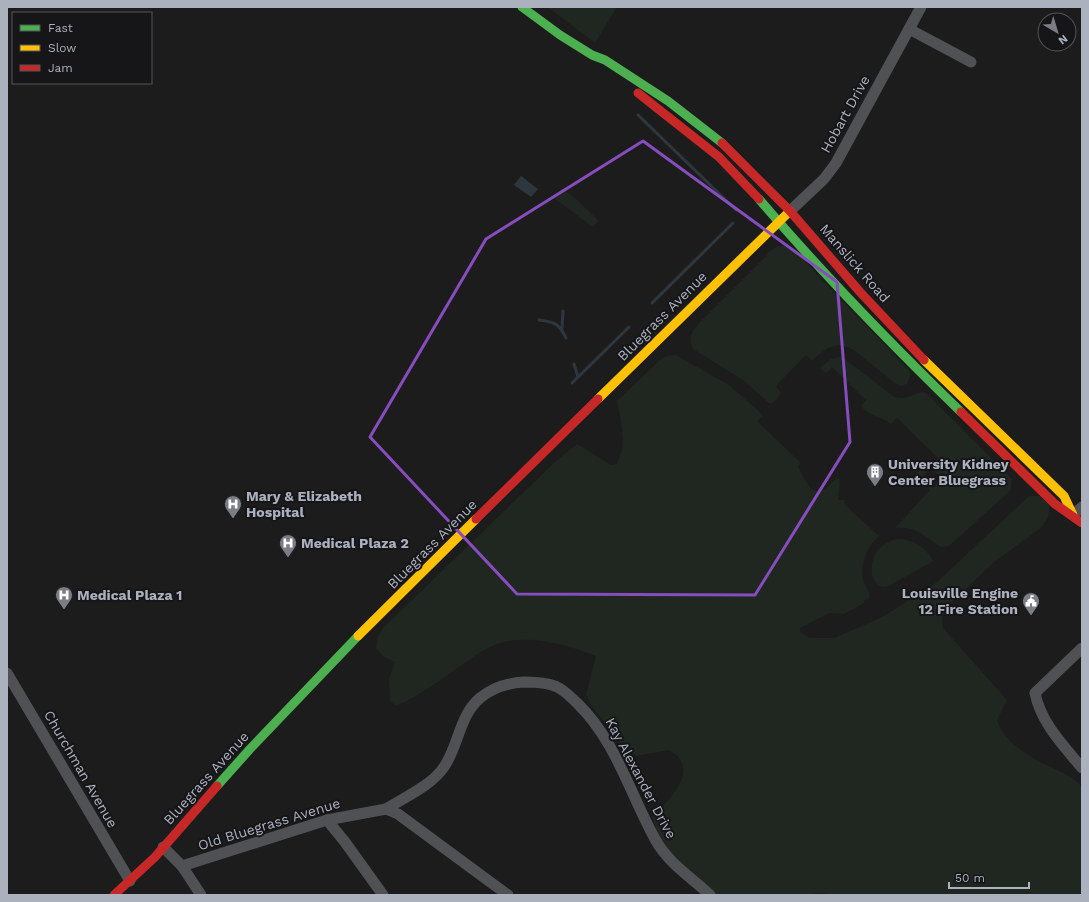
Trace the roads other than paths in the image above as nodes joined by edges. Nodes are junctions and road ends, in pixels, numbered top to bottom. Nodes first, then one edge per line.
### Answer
1 (522, 7) edge
2 (921, 7) edge
3 (909, 29) junction
4 (592, 55) junction
5 (971, 62) dead end
6 (790, 211) junction
7 (778, 222) junction
8 (1082, 507) edge
9 (1073, 515) junction
10 (1082, 523) edge
11 (1082, 648) edge
12 (7, 673) edge
13 (1082, 768) edge
14 (386, 809) junction
15 (327, 820) junction
16 (163, 847) junction
17 (182, 866) junction
18 (130, 881) junction
19 (114, 895) edge
20 (201, 895) edge
21 (383, 895) edge
22 (508, 895) edge
23 (710, 895) edge

1 - 4 main road, Manslick Road
2 - 3 street, Hobart Drive
3 - 5 street
3 - 6 street, Hobart Drive
4 - 6 main road, Manslick Road
4 - 7 main road, Manslick Road
6 - 7 main road, Hobart Drive
6 - 9 main road, Manslick Road
7 - 9 main road, Manslick Road
7 - 16 main road, Bluegrass Avenue
8 - 9 street
9 - 10 main road, Manslick Road
11 - 13 street
12 - 18 street, Churchman Avenue
14 - 15 street, Old Bluegrass Avenue
14 - 22 street
14 - 23 street, Kay Alexander Drive
15 - 17 street, Old Bluegrass Avenue
15 - 21 street
16 - 17 street
16 - 18 main road, Bluegrass Avenue
17 - 20 street
18 - 19 main road, Bluegrass Avenue

